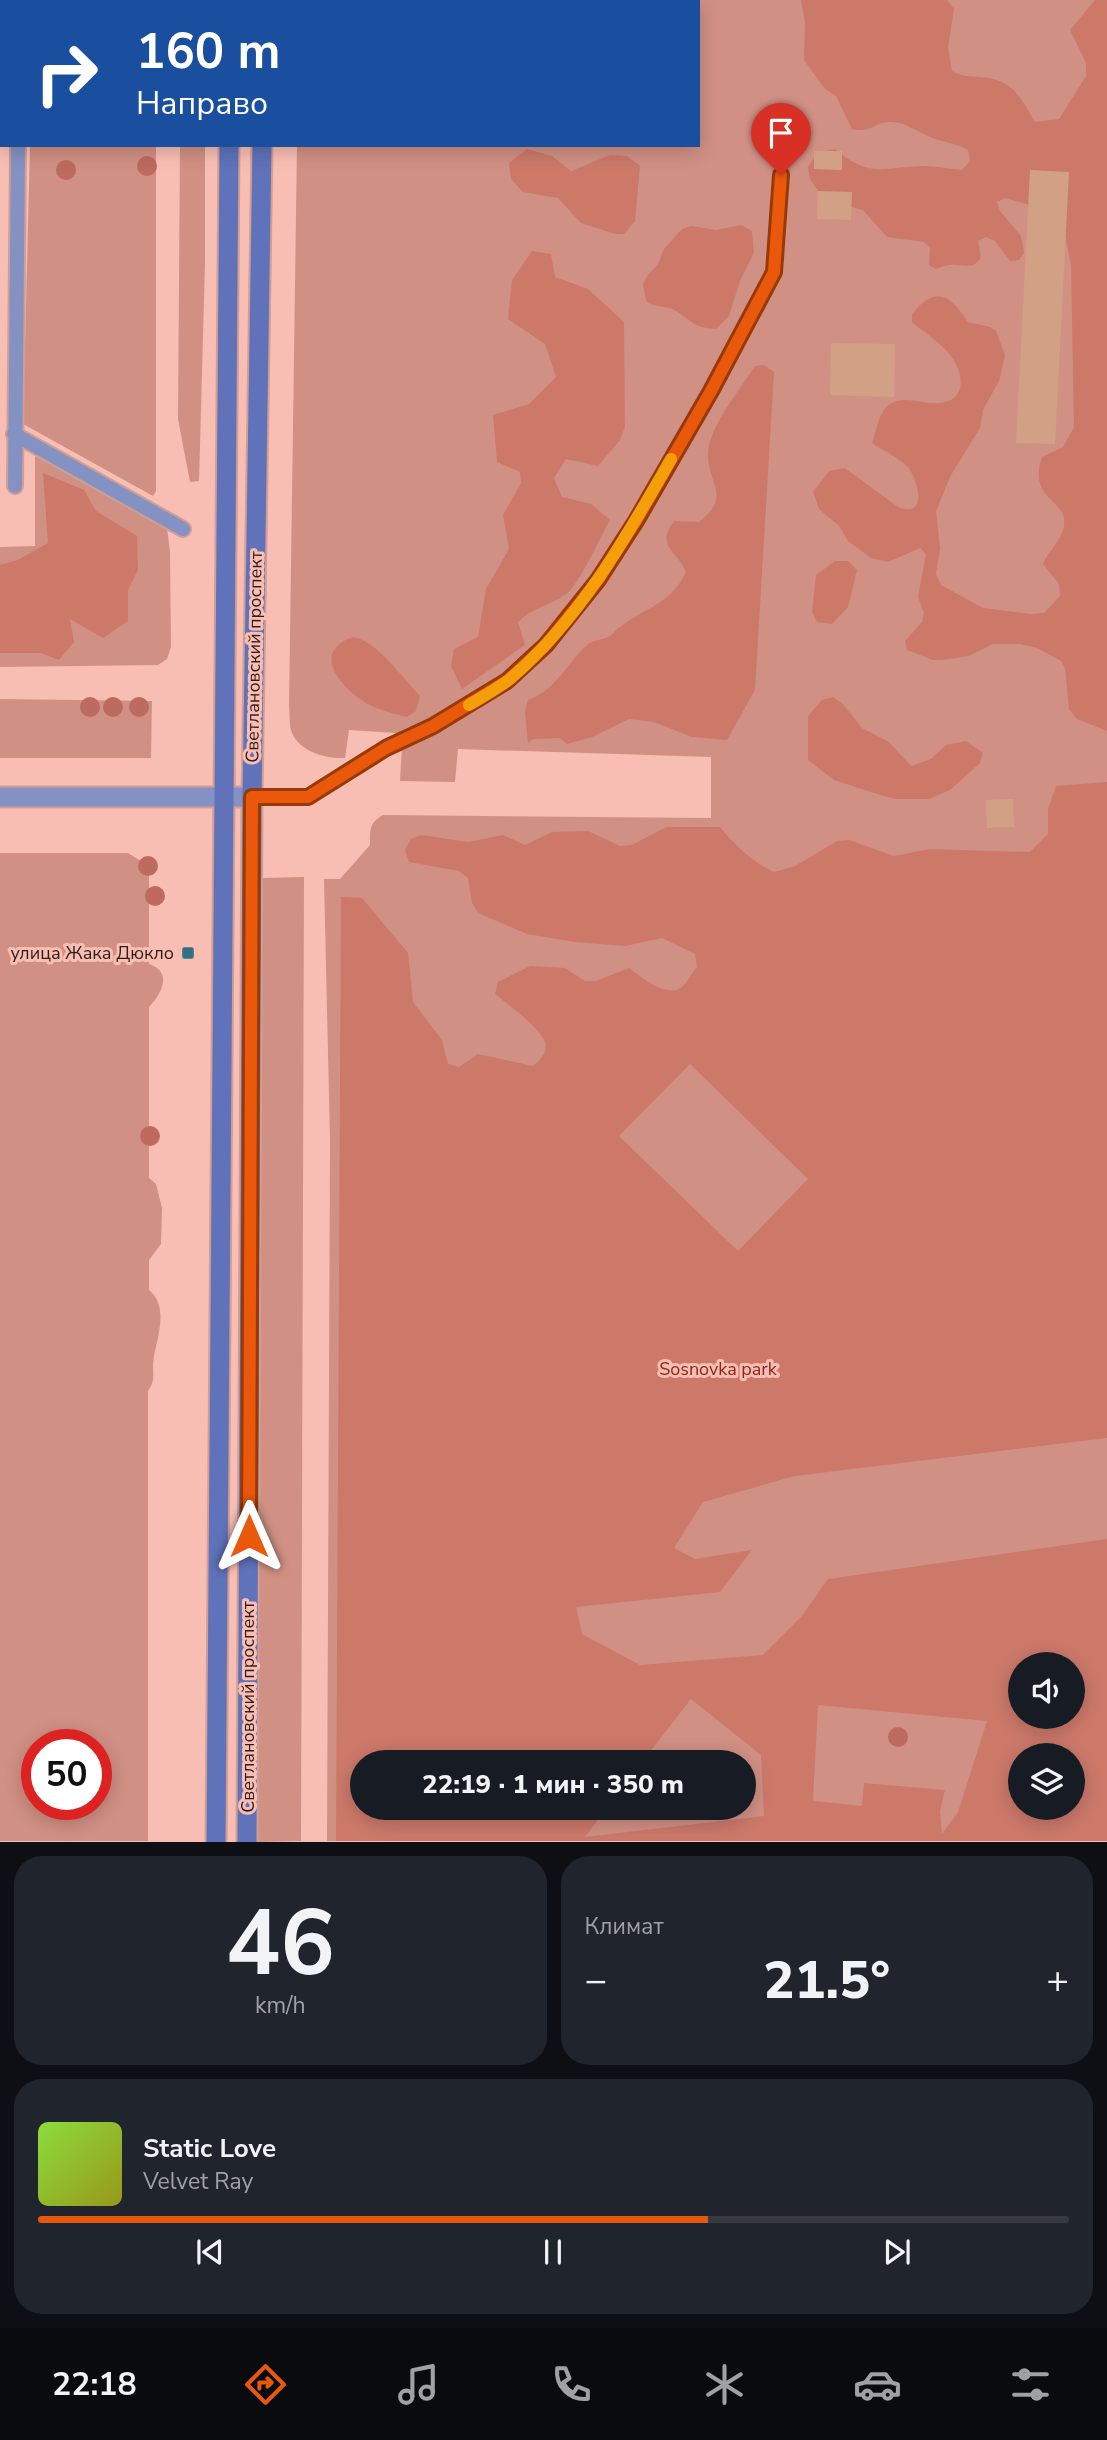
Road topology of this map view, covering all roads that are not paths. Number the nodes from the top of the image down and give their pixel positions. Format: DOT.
graph roads {
  1 [pos="18,147"];
  2 [pos="229,147"];
  3 [pos="262,147"];
  4 [pos="781,175"];
  5 [pos="14,434"];
  6 [pos="15,486"];
  7 [pos="183,529"];
  8 [pos="0,797"];
  9 [pos="223,797"];
  10 [pos="252,797"];
  11 [pos="216,1842"];
  12 [pos="247,1842"];
  1 -- 5 [label="lane"];
  2 -- 9 [label="main road, Светлановский проспект"];
  3 -- 10 [label="main road, Светлановский проспект"];
  4 -- 10 [label="lane"];
  5 -- 6 [label="lane"];
  5 -- 7 [label="lane"];
  8 -- 9 [label="street"];
  9 -- 10 [label="street"];
  9 -- 11 [label="main road, Светлановский проспект"];
  10 -- 12 [label="main road, Светлановский проспект"];
}
